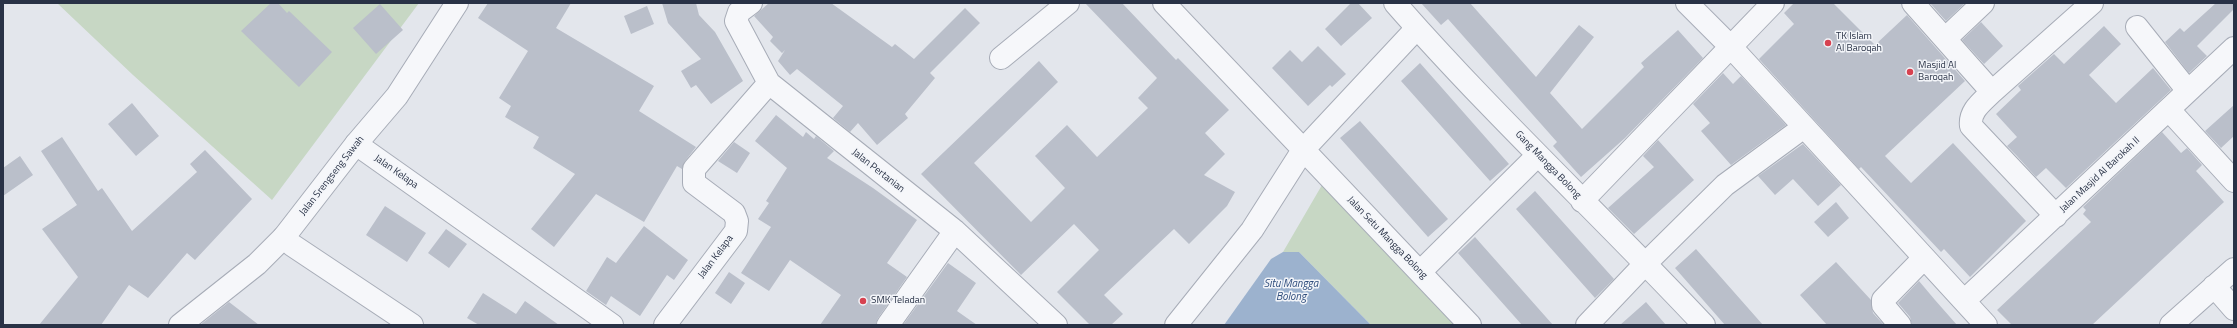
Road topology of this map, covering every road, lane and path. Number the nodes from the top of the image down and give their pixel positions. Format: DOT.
graph roads {
  1 [pos="457,3"];
  2 [pos="751,3"];
  3 [pos="1068,3"];
  4 [pos="1164,3"];
  5 [pos="1394,3"];
  6 [pos="1687,3"];
  7 [pos="1773,3"];
  8 [pos="1913,3"];
  9 [pos="1983,3"];
  10 [pos="2092,3"];
  11 [pos="2137,27"];
  12 [pos="1417,28"];
  13 [pos="1945,39"];
  14 [pos="1731,48"];
  15 [pos="2234,48"];
  16 [pos="1001,58"];
  17 [pos="769,83"];
  18 [pos="2188,91"];
  19 [pos="1992,92"];
  20 [pos="2169,110"];
  21 [pos="1804,127"];
  22 [pos="364,150"];
  23 [pos="1303,150"];
  24 [pos="1538,155"];
  25 [pos="2234,181"];
  26 [pos="1582,201"];
  27 [pos="2056,216"];
  28 [pos="955,231"];
  29 [pos="294,245"];
  30 [pos="1924,258"];
  31 [pos="1646,263"];
  32 [pos="2234,269"];
  33 [pos="1420,272"];
  34 [pos="2214,286"];
  35 [pos="1964,302"];
  36 [pos="2234,309"];
  37 [pos="180,325"];
  38 [pos="412,325"];
  39 [pos="612,325"];
  40 [pos="665,325"];
  41 [pos="888,325"];
  42 [pos="1056,325"];
  43 [pos="1176,325"];
  44 [pos="1470,325"];
  45 [pos="1587,325"];
  46 [pos="1704,325"];
  47 [pos="1900,325"];
  48 [pos="1986,325"];
  49 [pos="2171,325"];
  1 -- 22 [label="street, Jalan Srengseng Sawah"];
  2 -- 17 [label="street, Jalan Pertanian"];
  3 -- 16 [label="street"];
  4 -- 23 [label="street, Jalan Setu Mangga Bolong"];
  5 -- 12 [label="street, Gang Mangga Bolong"];
  6 -- 14 [label="street"];
  7 -- 14 [label="street"];
  8 -- 13 [label="street"];
  9 -- 13 [label="street"];
  10 -- 19 [label="street"];
  11 -- 18 [label="street"];
  12 -- 23 [label="street"];
  12 -- 24 [label="street, Gang Mangga Bolong"];
  13 -- 19 [label="street"];
  14 -- 21 [label="street"];
  14 -- 26 [label="street"];
  15 -- 18 [label="street, Jalan Masjid Al Barokah II"];
  17 -- 28 [label="street, Jalan Pertanian"];
  17 -- 40 [label="street, Jalan Kelapa"];
  18 -- 20 [label="street, Jalan Masjid Al Barokah II"];
  19 -- 27 [label="street"];
  20 -- 25 [label="street"];
  20 -- 27 [label="street, Jalan Masjid Al Barokah II"];
  21 -- 30 [label="street"];
  21 -- 31 [label="street"];
  22 -- 29 [label="street, Jalan Srengseng Sawah"];
  22 -- 39 [label="street, Jalan Kelapa"];
  23 -- 33 [label="street, Jalan Setu Mangga Bolong"];
  23 -- 43 [label="street"];
  24 -- 26 [label="street, Gang Mangga Bolong"];
  24 -- 33 [label="street"];
  26 -- 31 [label="street, Gang Mangga Bolong"];
  27 -- 35 [label="street, Jalan Masjid Al Barokah II"];
  28 -- 41 [label="street"];
  28 -- 42 [label="street, Jalan Pertanian"];
  29 -- 37 [label="street, Jalan Srengseng Sawah"];
  29 -- 38 [label="street"];
  30 -- 35 [label="street"];
  30 -- 47 [label="street"];
  31 -- 45 [label="street"];
  31 -- 46 [label="street, Gang Mangga Bolong"];
  32 -- 34 [label="street"];
  33 -- 44 [label="street, Jalan Setu Mangga Bolong"];
  34 -- 36 [label="street"];
  34 -- 49 [label="street"];
  35 -- 48 [label="street"];
}
